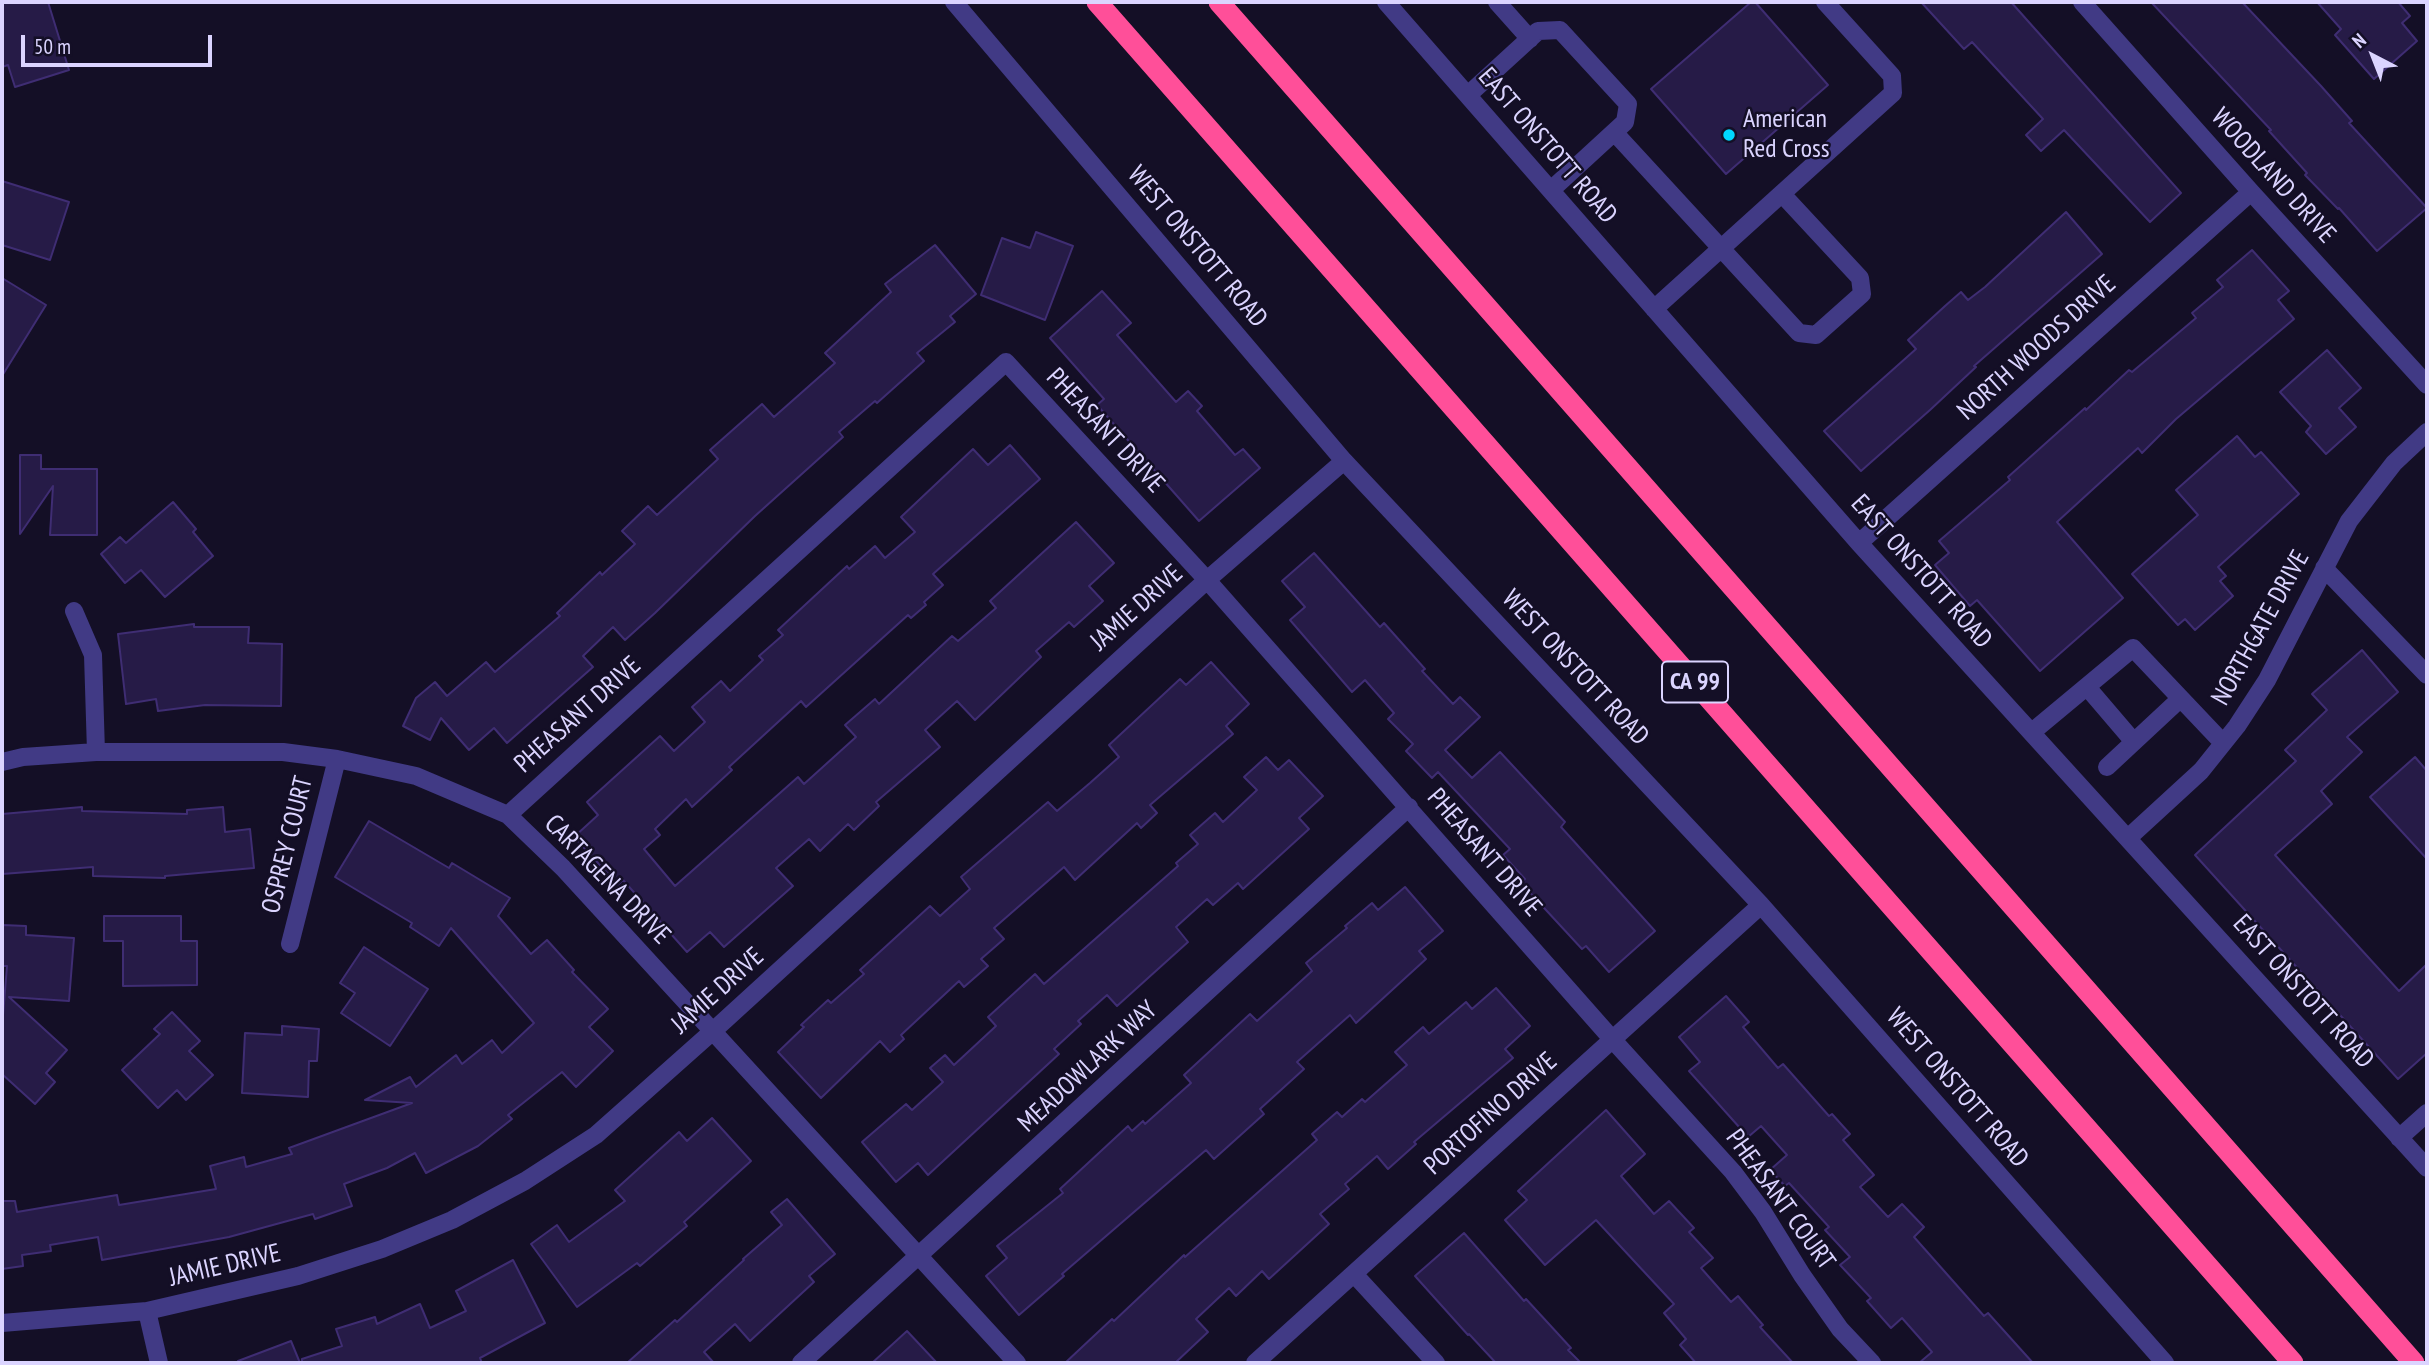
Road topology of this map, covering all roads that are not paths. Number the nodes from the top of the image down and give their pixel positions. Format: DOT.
graph roads {
  1 [pos="954,2"];
  2 [pos="1097,2"];
  3 [pos="1219,2"];
  4 [pos="1386,2"];
  5 [pos="1497,2"];
  6 [pos="1825,2"];
  7 [pos="2082,2"];
  8 [pos="1530,39"];
  9 [pos="1468,95"];
  10 [pos="1614,132"];
  11 [pos="1550,190"];
  12 [pos="2251,192"];
  13 [pos="1782,194"];
  14 [pos="1721,249"];
  15 [pos="1654,309"];
  16 [pos="2427,385"];
  17 [pos="2427,432"];
  18 [pos="1345,461"];
  19 [pos="1859,543"];
  20 [pos="2325,568"];
  21 [pos="1207,580"];
  22 [pos="74,611"];
  23 [pos="2427,676"];
  24 [pos="2087,687"];
  25 [pos="2180,699"];
  26 [pos="2032,732"];
  27 [pos="2134,742"];
  28 [pos="2223,743"];
  29 [pos="96,752"];
  30 [pos="337,759"];
  31 [pos="2,762"];
  32 [pos="2107,767"];
  33 [pos="1409,807"];
  34 [pos="508,815"];
  35 [pos="2128,838"];
  36 [pos="1761,905"];
  37 [pos="290,944"];
  38 [pos="713,1031"];
  39 [pos="1612,1039"];
  40 [pos="2427,1113"];
  41 [pos="2399,1138"];
  42 [pos="2427,1168"];
  43 [pos="919,1257"];
  44 [pos="1354,1274"];
  45 [pos="147,1311"];
  46 [pos="2,1323"];
  47 [pos="159,1363"];
  48 [pos="801,1363"];
  49 [pos="1017,1363"];
  50 [pos="1255,1363"];
  51 [pos="1436,1363"];
  52 [pos="1872,1363"];
  53 [pos="2165,1363"];
  54 [pos="2293,1363"];
  55 [pos="2414,1363"];
  1 -- 18 [label="street, WEST ONSTOTT ROAD"];
  2 -- 54 [label="highway, CA 99"];
  3 -- 55 [label="highway"];
  4 -- 9 [label="street, EAST ONSTOTT ROAD"];
  5 -- 8 [label="street"];
  6 -- 13 [label="street"];
  7 -- 12 [label="street, WOODLAND DRIVE"];
  8 -- 9 [label="street"];
  8 -- 10 [label="street"];
  9 -- 11 [label="street, EAST ONSTOTT ROAD"];
  10 -- 11 [label="street"];
  10 -- 14 [label="street"];
  11 -- 15 [label="street, EAST ONSTOTT ROAD"];
  12 -- 16 [label="street, WOODLAND DRIVE"];
  12 -- 19 [label="street, NORTH WOODS DRIVE"];
  13 -- 14 [label="street"];
  13 -- 14 [label="street"];
  14 -- 15 [label="street"];
  15 -- 19 [label="street, EAST ONSTOTT ROAD"];
  17 -- 20 [label="street, NORTHGATE DRIVE"];
  18 -- 21 [label="street, JAMIE DRIVE"];
  18 -- 36 [label="street, WEST ONSTOTT ROAD"];
  19 -- 26 [label="street, EAST ONSTOTT ROAD"];
  20 -- 23 [label="street"];
  20 -- 28 [label="street, NORTHGATE DRIVE"];
  21 -- 33 [label="street, PHEASANT DRIVE"];
  21 -- 34 [label="street, PHEASANT DRIVE"];
  21 -- 38 [label="street, JAMIE DRIVE"];
  22 -- 29 [label="street"];
  24 -- 25 [label="street"];
  24 -- 26 [label="street"];
  24 -- 27 [label="street"];
  25 -- 27 [label="street"];
  25 -- 28 [label="street"];
  26 -- 35 [label="street, EAST ONSTOTT ROAD"];
  27 -- 32 [label="street"];
  28 -- 35 [label="street, NORTHGATE DRIVE"];
  29 -- 30 [label="street, CARTAGENA DRIVE"];
  29 -- 31 [label="street, CARTAGENA DRIVE"];
  30 -- 34 [label="street, CARTAGENA DRIVE"];
  30 -- 37 [label="street, OSPREY COURT"];
  33 -- 39 [label="street, PHEASANT DRIVE"];
  33 -- 43 [label="street, MEADOWLARK WAY"];
  34 -- 38 [label="street, CARTAGENA DRIVE"];
  35 -- 41 [label="street, EAST ONSTOTT ROAD"];
  36 -- 39 [label="street, PORTOFINO DRIVE"];
  36 -- 53 [label="street, WEST ONSTOTT ROAD"];
  38 -- 43 [label="street, CARTAGENA DRIVE"];
  38 -- 45 [label="street, JAMIE DRIVE"];
  39 -- 44 [label="street, PORTOFINO DRIVE"];
  39 -- 52 [label="street, PHEASANT COURT"];
  40 -- 41 [label="street"];
  41 -- 42 [label="street, EAST ONSTOTT ROAD"];
  43 -- 48 [label="street, MEADOWLARK WAY"];
  43 -- 49 [label="street, CARTAGENA DRIVE"];
  44 -- 50 [label="street, PORTOFINO DRIVE"];
  44 -- 51 [label="street"];
  45 -- 46 [label="street, JAMIE DRIVE"];
  45 -- 47 [label="street"];
}
